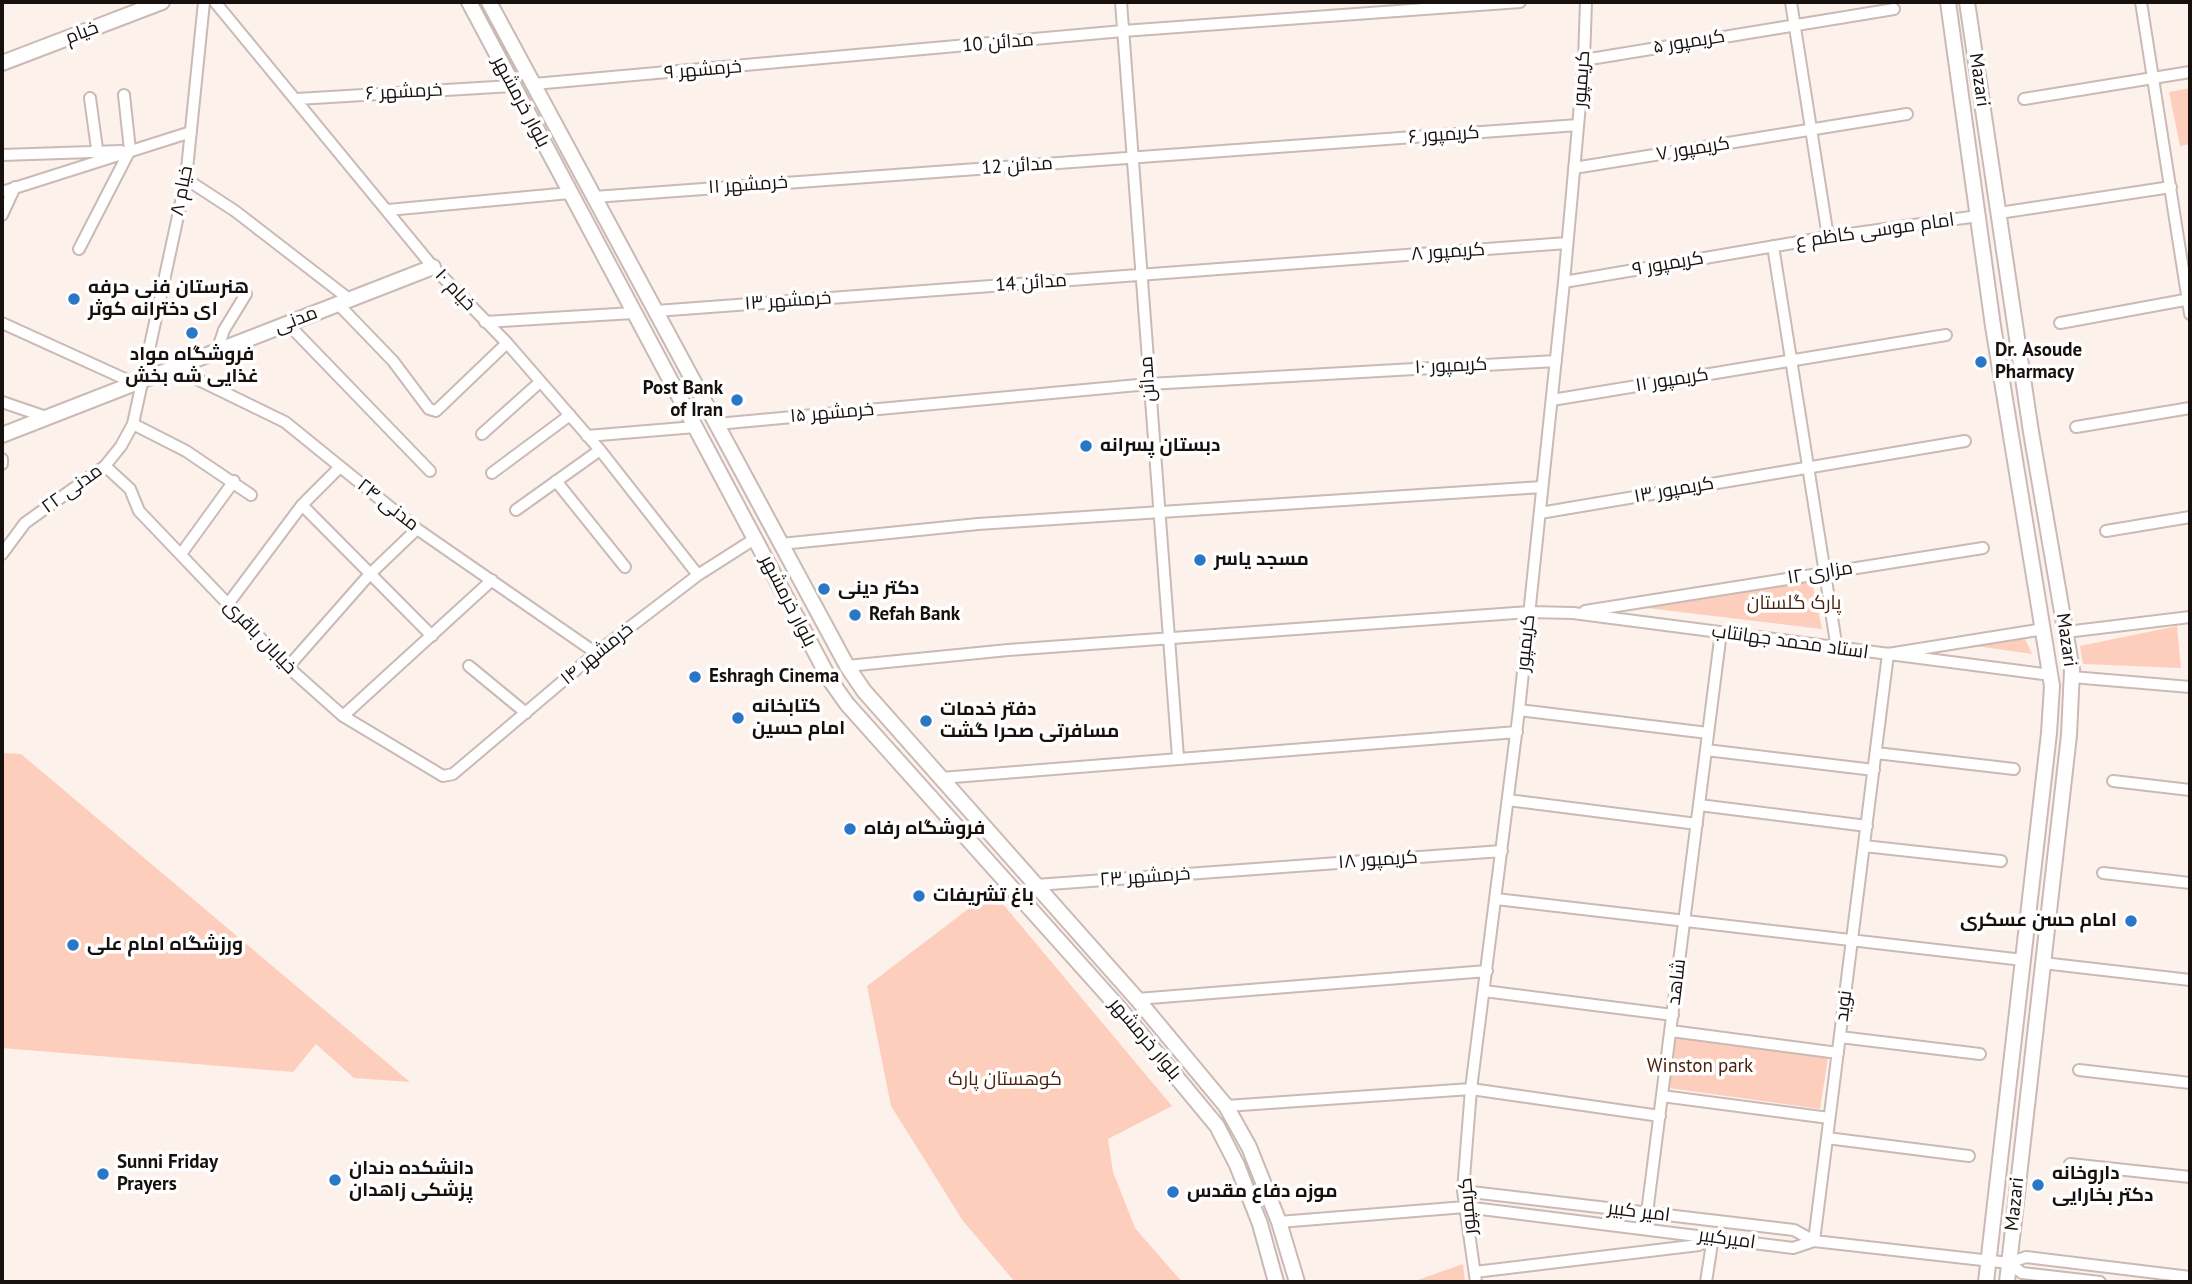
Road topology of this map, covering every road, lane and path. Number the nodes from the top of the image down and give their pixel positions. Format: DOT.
graph roads {
  1 [pos="162,2"];
  2 [pos="204,2"];
  3 [pos="215,2"];
  4 [pos="469,2"];
  5 [pos="489,2"];
  6 [pos="1121,2"];
  7 [pos="1520,2"];
  8 [pos="1586,2"];
  9 [pos="1791,2"];
  10 [pos="1948,2"];
  11 [pos="1967,2"];
  12 [pos="2141,2"];
  13 [pos="1894,9"];
  14 [pos="1795,25"];
  15 [pos="1123,31"];
  16 [pos="872,55"];
  17 [pos="1584,60"];
  18 [pos="2,63"];
  19 [pos="2190,72"];
  20 [pos="2153,78"];
  21 [pos="534,84"];
  22 [pos="512,86"];
  23 [pos="124,94"];
  24 [pos="90,97"];
  25 [pos="297,99"];
  26 [pos="2024,99"];
  27 [pos="1907,114"];
  28 [pos="1578,125"];
  29 [pos="1811,129"];
  30 [pos="191,132"];
  31 [pos="130,150"];
  32 [pos="2,155"];
  33 [pos="98,157"];
  34 [pos="1133,157"];
  35 [pos="1574,168"];
  36 [pos="901,174"];
  37 [pos="186,179"];
  38 [pos="15,187"];
  39 [pos="2171,187"];
  40 [pos="2,192"];
  41 [pos="570,193"];
  42 [pos="594,197"];
  43 [pos="388,210"];
  44 [pos="1999,213"];
  45 [pos="2,215"];
  46 [pos="1978,216"];
  47 [pos="1828,237"];
  48 [pos="1567,243"];
  49 [pos="620,244"];
  50 [pos="1773,246"];
  51 [pos="79,248"];
  52 [pos="600,249"];
  53 [pos="433,267"];
  54 [pos="1142,274"];
  55 [pos="1564,282"];
  56 [pos="920,291"];
  57 [pos="246,294"];
  58 [pos="2189,299"];
  59 [pos="344,302"];
  60 [pos="656,311"];
  61 [pos="634,313"];
  62 [pos="2190,314"];
  63 [pos="485,322"];
  64 [pos="2,323"];
  65 [pos="288,323"];
  66 [pos="2060,323"];
  67 [pos="1946,335"];
  68 [pos="507,343"];
  69 [pos="217,351"];
  70 [pos="1792,360"];
  71 [pos="1556,361"];
  72 [pos="174,368"];
  73 [pos="139,381"];
  74 [pos="540,382"];
  75 [pos="1149,384"];
  76 [pos="1552,400"];
  77 [pos="2,402"];
  78 [pos="2190,408"];
  79 [pos="570,415"];
  80 [pos="46,417"];
  81 [pos="134,424"];
  82 [pos="717,424"];
  83 [pos="695,427"];
  84 [pos="2076,427"];
  85 [pos="482,434"];
  86 [pos="2,435"];
  87 [pos="587,436"];
  88 [pos="1965,441"];
  89 [pos="600,450"];
  90 [pos="106,466"];
  91 [pos="340,467"];
  92 [pos="1809,467"];
  93 [pos="430,471"];
  94 [pos="492,473"];
  95 [pos="233,481"];
  96 [pos="556,481"];
  97 [pos="1542,487"];
  98 [pos="251,495"];
  99 [pos="302,505"];
  100 [pos="516,510"];
  101 [pos="1158,513"];
  102 [pos="1540,513"];
  103 [pos="2190,517"];
  104 [pos="417,529"];
  105 [pos="2106,531"];
  106 [pos="755,538"];
  107 [pos="781,544"];
  108 [pos="1983,548"];
  109 [pos="2,554"];
  110 [pos="181,554"];
  111 [pos="625,567"];
  112 [pos="1825,572"];
  113 [pos="369,575"];
  114 [pos="698,575"];
  115 [pos="492,580"];
  116 [pos="228,604"];
  117 [pos="1529,612"];
  118 [pos="1573,613"];
  119 [pos="2190,617"];
  120 [pos="2044,629"];
  121 [pos="1721,632"];
  122 [pos="2066,632"];
  123 [pos="432,636"];
  124 [pos="1169,640"];
  125 [pos="1836,649"];
  126 [pos="596,653"];
  127 [pos="1888,654"];
  128 [pos="469,666"];
  129 [pos="847,666"];
  130 [pos="288,667"];
  131 [pos="2051,675"];
  132 [pos="2072,677"];
  133 [pos="2190,687"];
  134 [pos="1520,710"];
  135 [pos="526,713"];
  136 [pos="343,716"];
  137 [pos="1517,732"];
  138 [pos="1708,733"];
  139 [pos="1706,750"];
  140 [pos="1876,753"];
  141 [pos="1178,757"];
  142 [pos="2014,769"];
  143 [pos="1874,770"];
  144 [pos="443,776"];
  145 [pos="941,778"];
  146 [pos="2113,781"];
  147 [pos="2190,790"];
  148 [pos="1508,800"];
  149 [pos="1699,805"];
  150 [pos="1697,824"];
  151 [pos="1867,826"];
  152 [pos="1864,846"];
  153 [pos="2036,850"];
  154 [pos="1502,851"];
  155 [pos="2056,852"];
  156 [pos="2001,861"];
  157 [pos="1254,869"];
  158 [pos="2102,873"];
  159 [pos="2190,883"];
  160 [pos="1036,885"];
  161 [pos="1496,899"];
  162 [pos="1685,921"];
  163 [pos="1852,941"];
  164 [pos="1091,947"];
  165 [pos="1076,960"];
  166 [pos="2023,960"];
  167 [pos="2043,963"];
  168 [pos="1487,971"];
  169 [pos="2190,980"];
  170 [pos="1484,991"];
  171 [pos="1137,999"];
  172 [pos="1673,1015"];
  173 [pos="1671,1031"];
  174 [pos="1840,1037"];
  175 [pos="1838,1053"];
  176 [pos="1980,1054"];
  177 [pos="2079,1070"];
  178 [pos="2190,1083"];
  179 [pos="1471,1089"];
  180 [pos="1662,1096"];
  181 [pos="1226,1107"];
  182 [pos="1660,1116"];
  183 [pos="1829,1118"];
  184 [pos="1827,1138"];
  185 [pos="1969,1156"];
  186 [pos="2070,1164"];
  187 [pos="2190,1177"];
  188 [pos="1463,1191"];
  189 [pos="1465,1207"];
  190 [pos="1647,1213"];
  191 [pos="1279,1222"];
  192 [pos="1713,1237"];
  193 [pos="1814,1241"];
  194 [pos="1988,1261"];
  195 [pos="2009,1263"];
  196 [pos="1476,1277"];
  197 [pos="2190,1277"];
  198 [pos="1276,1282"];
  199 [pos="1297,1282"];
  200 [pos="1706,1282"];
  201 [pos="1986,1282"];
  202 [pos="2007,1282"];
  203 [pos="2100,1282"];
  1 -- 18 [label="main road, خیام"];
  2 -- 30 [label="street, خیام ۸"];
  3 -- 25 [label="street, خیام ۱۰"];
  4 -- 22 [label="main road, بلوار خرمشهر"];
  5 -- 21 [label="main road, بلوار خرمشهر"];
  6 -- 15 [label="street, مدائن"];
  7 -- 15 [label="street, مدائن 10"];
  8 -- 17 [label="street, کریمپور"];
  9 -- 14 [label="street"];
  10 -- 46 [label="main road, Mazari"];
  11 -- 44 [label="main road, Mazari"];
  12 -- 20 [label="street"];
  13 -- 14 [label="street, کریمپور ۵"];
  14 -- 17 [label="street, کریمپور ۵"];
  14 -- 29 [label="street"];
  15 -- 16 [label="street, مدائن 10"];
  15 -- 34 [label="street, مدائن"];
  16 -- 21 [label="street, خرمشهر ۹"];
  17 -- 28 [label="street, کریمپور"];
  19 -- 20 [label="street"];
  20 -- 26 [label="street"];
  20 -- 39 [label="street"];
  21 -- 42 [label="main road, بلوار خرمشهر"];
  22 -- 25 [label="street, خرمشهر ۶"];
  22 -- 41 [label="main road, بلوار خرمشهر"];
  23 -- 31 [label="street"];
  24 -- 33 [label="street"];
  25 -- 43 [label="street, خیام ۱۰"];
  27 -- 29 [label="street, کریمپور ۷"];
  28 -- 34 [label="street, کریمپور ۶"];
  28 -- 35 [label="street, کریمپور"];
  29 -- 35 [label="street, کریمپور ۷"];
  29 -- 47 [label="street"];
  30 -- 31 [label="street"];
  30 -- 37 [label="street, خیام ۸"];
  31 -- 33 [label="street"];
  31 -- 51 [label="street"];
  32 -- 33 [label="street"];
  33 -- 38 [label="street"];
  34 -- 36 [label="street, مدائن 12"];
  34 -- 54 [label="street, مدائن"];
  35 -- 48 [label="street, کریمپور"];
  36 -- 42 [label="street, خرمشهر ۱۱"];
  37 -- 59 [label="street"];
  37 -- 73 [label="street, خیام ۸"];
  38 -- 40 [label="street"];
  38 -- 45 [label="street"];
  39 -- 44 [label="street"];
  39 -- 58 [label="street"];
  41 -- 43 [label="street"];
  41 -- 52 [label="main road, بلوار خرمشهر"];
  42 -- 49 [label="main road, بلوار خرمشهر"];
  43 -- 53 [label="street, خیام ۱۰"];
  44 -- 46 [label="main road"];
  44 -- 122 [label="main road, Mazari"];
  46 -- 47 [label="street, امام موسی کاظم ع"];
  46 -- 120 [label="main road, Mazari"];
  47 -- 50 [label="street, امام موسی کاظم ع"];
  48 -- 54 [label="street, کریمپور ۸"];
  48 -- 55 [label="street, کریمپور"];
  49 -- 52 [label="main road"];
  49 -- 60 [label="main road, بلوار خرمشهر"];
  50 -- 55 [label="street, کریمپور ۹"];
  50 -- 70 [label="street"];
  52 -- 61 [label="main road, بلوار خرمشهر"];
  53 -- 59 [label="main road, مدنی"];
  53 -- 63 [label="street, خیام ۱۰"];
  54 -- 56 [label="street, مدائن 14"];
  54 -- 75 [label="street, مدائن"];
  55 -- 71 [label="street, کریمپور"];
  56 -- 60 [label="street, خرمشهر ۱۳"];
  57 -- 69 [label="street"];
  58 -- 62 [label="street"];
  58 -- 66 [label="street"];
  59 -- 65 [label="main road, مدنی"];
  59 -- 68 [label="street"];
  60 -- 82 [label="main road, بلوار خرمشهر"];
  61 -- 63 [label="street"];
  61 -- 83 [label="main road, بلوار خرمشهر"];
  63 -- 68 [label="street, خیام ۱۰"];
  64 -- 73 [label="street"];
  65 -- 69 [label="main road, مدنی"];
  65 -- 93 [label="street"];
  67 -- 70 [label="street, کریمپور ۱۱"];
  68 -- 74 [label="street, خیام ۱۰"];
  69 -- 72 [label="main road, مدنی"];
  70 -- 76 [label="street, کریمپور ۱۱"];
  70 -- 92 [label="street"];
  71 -- 75 [label="street, کریمپور ۱۰"];
  71 -- 76 [label="street, کریمپور"];
  72 -- 73 [label="main road, مدنی"];
  72 -- 91 [label="street, مدنی ۲۴"];
  73 -- 80 [label="main road, مدنی"];
  73 -- 81 [label="street, مدنی ۲۲"];
  74 -- 79 [label="street, خیام ۱۰"];
  74 -- 85 [label="street"];
  75 -- 82 [label="street, خرمشهر ۱۵"];
  75 -- 101 [label="street, مدائن"];
  76 -- 97 [label="street, کریمپور"];
  77 -- 80 [label="street"];
  78 -- 84 [label="street"];
  79 -- 87 [label="street, خیام ۱۰"];
  79 -- 94 [label="street"];
  80 -- 86 [label="main road, مدنی"];
  81 -- 90 [label="street, مدنی ۲۲"];
  81 -- 95 [label="street"];
  82 -- 107 [label="main road, بلوار خرمشهر"];
  83 -- 87 [label="street"];
  83 -- 106 [label="main road, بلوار خرمشهر"];
  87 -- 89 [label="street, خیام ۱۰"];
  88 -- 92 [label="street, کریمپور ۱۳"];
  89 -- 96 [label="street"];
  89 -- 114 [label="street, خیام ۱۰"];
  90 -- 109 [label="street, مدنی ۲۲"];
  90 -- 110 [label="street, خیابان باقری"];
  91 -- 99 [label="street"];
  91 -- 104 [label="street, مدنی ۲۴"];
  92 -- 102 [label="street, کریمپور ۱۳"];
  92 -- 112 [label="street"];
  95 -- 98 [label="street"];
  95 -- 110 [label="street"];
  96 -- 100 [label="street"];
  96 -- 111 [label="street"];
  97 -- 101 [label="street"];
  97 -- 102 [label="street, کریمپور"];
  99 -- 113 [label="street"];
  99 -- 116 [label="street"];
  101 -- 107 [label="street"];
  101 -- 124 [label="street, مدائن"];
  102 -- 117 [label="street, کریمپور"];
  103 -- 105 [label="street"];
  104 -- 113 [label="street"];
  104 -- 115 [label="street, مدنی ۲۴"];
  106 -- 114 [label="street, خرمشهر ۱۴"];
  106 -- 165 [label="main road, بلوار خرمشهر"];
  107 -- 129 [label="main road, بلوار خرمشهر"];
  108 -- 112 [label="street, مزاری ۱۲"];
  110 -- 116 [label="street, خیابان باقری"];
  112 -- 118 [label="street, مزاری ۱۲"];
  112 -- 125 [label="street"];
  113 -- 123 [label="street"];
  113 -- 130 [label="street"];
  114 -- 126 [label="street, خرمشهر ۱۴"];
  115 -- 123 [label="street"];
  115 -- 126 [label="street, مدنی ۲۴"];
  116 -- 130 [label="street, خیابان باقری"];
  117 -- 118 [label="street, استاد محمد جهانتاب"];
  117 -- 124 [label="street, استاد محمد جهانتاب"];
  117 -- 134 [label="street, کریمپور"];
  118 -- 121 [label="street, استاد محمد جهانتاب"];
  119 -- 122 [label="street"];
  120 -- 127 [label="street"];
  120 -- 131 [label="main road, Mazari"];
  121 -- 125 [label="street, استاد محمد جهانتاب"];
  121 -- 138 [label="street, شاهد"];
  122 -- 132 [label="main road, Mazari"];
  123 -- 136 [label="street"];
  124 -- 129 [label="street, استاد محمد جهانتاب"];
  124 -- 141 [label="street, مدائن"];
  125 -- 127 [label="street, استاد محمد جهانتاب"];
  126 -- 135 [label="street, خرمشهر ۱۴"];
  127 -- 131 [label="street, استاد محمد جهانتاب"];
  127 -- 140 [label="street, نوید"];
  128 -- 135 [label="street"];
  129 -- 145 [label="main road, بلوار خرمشهر"];
  130 -- 136 [label="street, خیابان باقری"];
  131 -- 153 [label="main road, Mazari"];
  132 -- 133 [label="street"];
  132 -- 155 [label="main road, Mazari"];
  134 -- 137 [label="street, کریمپور"];
  134 -- 138 [label="street"];
  135 -- 144 [label="street, خرمشهر ۱۴"];
  136 -- 144 [label="street, خیابان باقری"];
  137 -- 141 [label="street"];
  137 -- 148 [label="street, کریمپور"];
  138 -- 139 [label="street, شاهد"];
  139 -- 143 [label="street"];
  139 -- 149 [label="street, شاهد"];
  140 -- 142 [label="street"];
  140 -- 143 [label="street, نوید"];
  141 -- 145 [label="street"];
  143 -- 151 [label="street, نوید"];
  145 -- 160 [label="main road, بلوار خرمشهر"];
  146 -- 147 [label="street"];
  148 -- 150 [label="street"];
  148 -- 154 [label="street, کریمپور"];
  149 -- 150 [label="street, شاهد"];
  149 -- 151 [label="street"];
  150 -- 162 [label="street, شاهد"];
  151 -- 152 [label="street, نوید"];
  152 -- 156 [label="street"];
  152 -- 163 [label="street, نوید"];
  153 -- 155 [label="main road"];
  153 -- 166 [label="main road, Mazari"];
  154 -- 157 [label="street, کریمپور ۱۸"];
  154 -- 161 [label="street, کریمپور"];
  155 -- 167 [label="main road, Mazari"];
  157 -- 160 [label="street, خرمشهر ۲۳"];
  158 -- 159 [label="street"];
  160 -- 164 [label="main road, بلوار خرمشهر"];
  161 -- 162 [label="street"];
  161 -- 168 [label="street, کریمپور"];
  162 -- 163 [label="street"];
  162 -- 172 [label="street, شاهد"];
  163 -- 166 [label="street"];
  163 -- 174 [label="street, نوید"];
  164 -- 165 [label="main road"];
  164 -- 171 [label="main road, بلوار خرمشهر"];
  165 -- 198 [label="main road, بلوار خرمشهر"];
  166 -- 194 [label="main road, Mazari"];
  167 -- 169 [label="street"];
  167 -- 195 [label="main road, Mazari"];
  168 -- 170 [label="street, کریمپور"];
  168 -- 171 [label="street"];
  170 -- 172 [label="street"];
  170 -- 179 [label="street, کریمپور"];
  171 -- 181 [label="main road, بلوار خرمشهر"];
  172 -- 173 [label="street, شاهد"];
  173 -- 175 [label="street"];
  173 -- 180 [label="street, شاهد"];
  174 -- 175 [label="street, نوید"];
  174 -- 176 [label="street"];
  175 -- 183 [label="street, نوید"];
  177 -- 178 [label="street"];
  179 -- 181 [label="street"];
  179 -- 182 [label="street"];
  179 -- 188 [label="street, کریمپور"];
  180 -- 182 [label="street, شاهد"];
  180 -- 183 [label="street"];
  181 -- 191 [label="main road, بلوار خرمشهر"];
  182 -- 190 [label="street, شاهد"];
  183 -- 184 [label="street, نوید"];
  184 -- 185 [label="street"];
  184 -- 193 [label="street, نوید"];
  186 -- 187 [label="street"];
  188 -- 189 [label="street, کریمپور"];
  188 -- 190 [label="street, امیر کبیر"];
  189 -- 191 [label="street, امیرکبیر"];
  189 -- 192 [label="street, امیرکبیر"];
  189 -- 196 [label="street, کریمپور"];
  190 -- 193 [label="street, امیر کبیر"];
  191 -- 199 [label="main road, بلوار خرمشهر"];
  192 -- 193 [label="street, امیرکبیر"];
  192 -- 196 [label="street"];
  192 -- 200 [label="street"];
  193 -- 194 [label="street, امیرکبیر"];
  194 -- 195 [label="street"];
  194 -- 201 [label="main road, Mazari"];
  195 -- 197 [label="street"];
  195 -- 202 [label="main road, Mazari"];
  195 -- 203 [label="street"];
}
